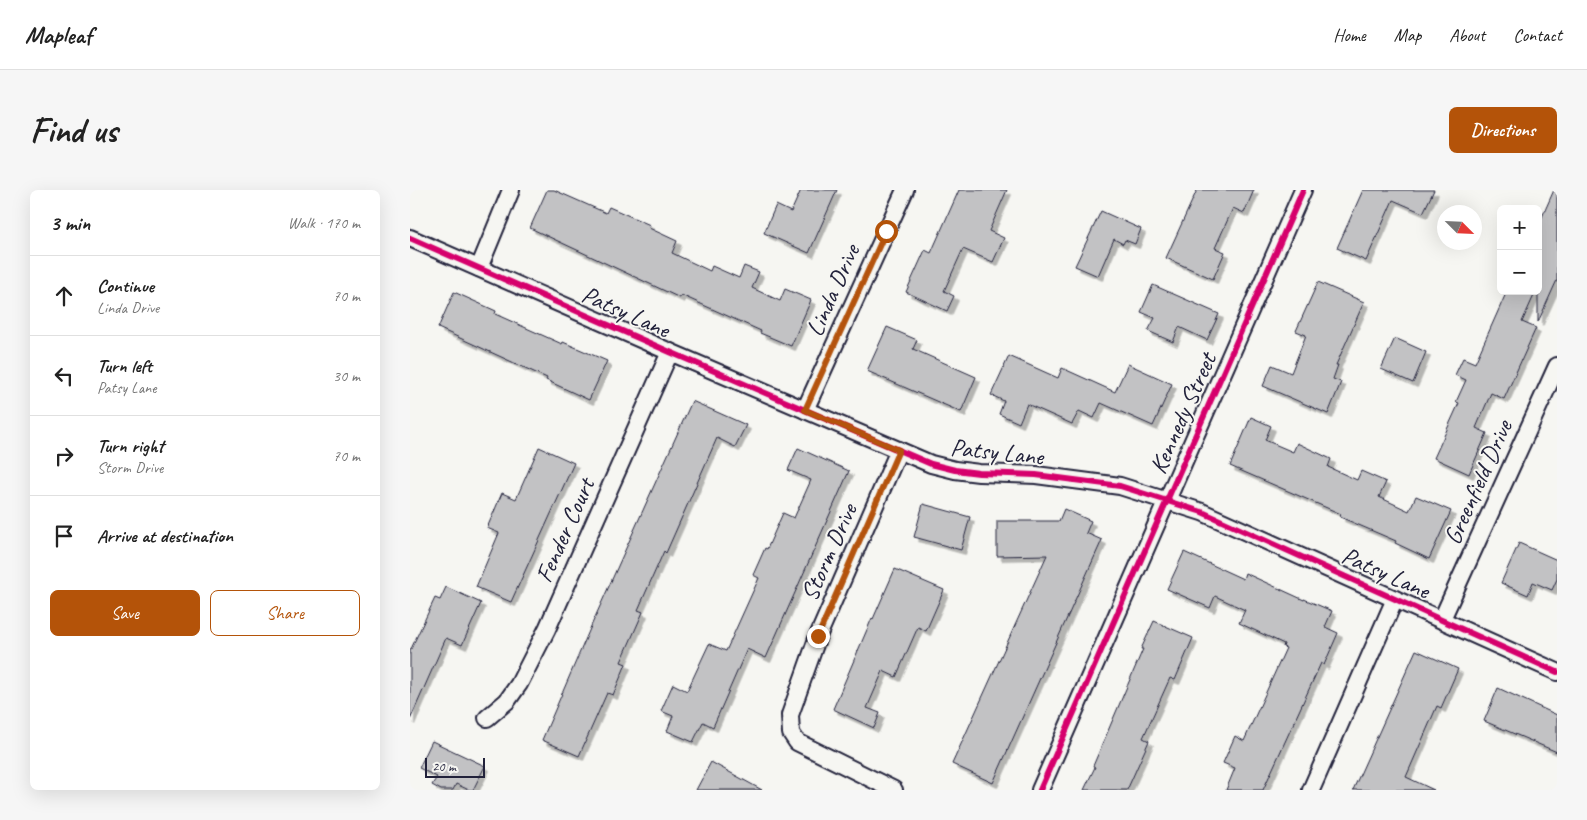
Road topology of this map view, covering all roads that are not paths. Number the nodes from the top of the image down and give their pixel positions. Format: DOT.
graph roads {
  1 [pos="511,190"];
  2 [pos="904,190"];
  3 [pos="1303,190"];
  4 [pos="410,238"];
  5 [pos="479,268"];
  6 [pos="670,352"];
  7 [pos="1557,366"];
  8 [pos="1551,394"];
  9 [pos="805,410"];
  10 [pos="899,450"];
  11 [pos="1166,500"];
  12 [pos="1395,599"];
  13 [pos="1442,620"];
  14 [pos="1557,672"];
  15 [pos="487,718"];
  16 [pos="894,790"];
  17 [pos="1040,790"];
  18 [pos="1311,790"];
  1 -- 5 [label="street"];
  2 -- 9 [label="street, Linda Drive"];
  3 -- 11 [label="street, Kennedy Street"];
  4 -- 5 [label="street, Patsy Lane"];
  5 -- 6 [label="street, Patsy Lane"];
  6 -- 9 [label="street, Patsy Lane"];
  6 -- 15 [label="street, Fender Court"];
  7 -- 8 [label="street, Greenfield Drive"];
  8 -- 13 [label="street, Greenfield Drive"];
  9 -- 10 [label="street, Patsy Lane"];
  10 -- 11 [label="street, Patsy Lane"];
  10 -- 16 [label="street, Storm Drive"];
  11 -- 12 [label="street, Patsy Lane"];
  11 -- 17 [label="street, Kennedy Street"];
  12 -- 13 [label="street, Patsy Lane"];
  12 -- 18 [label="street"];
  13 -- 14 [label="street, Patsy Lane"];
}
